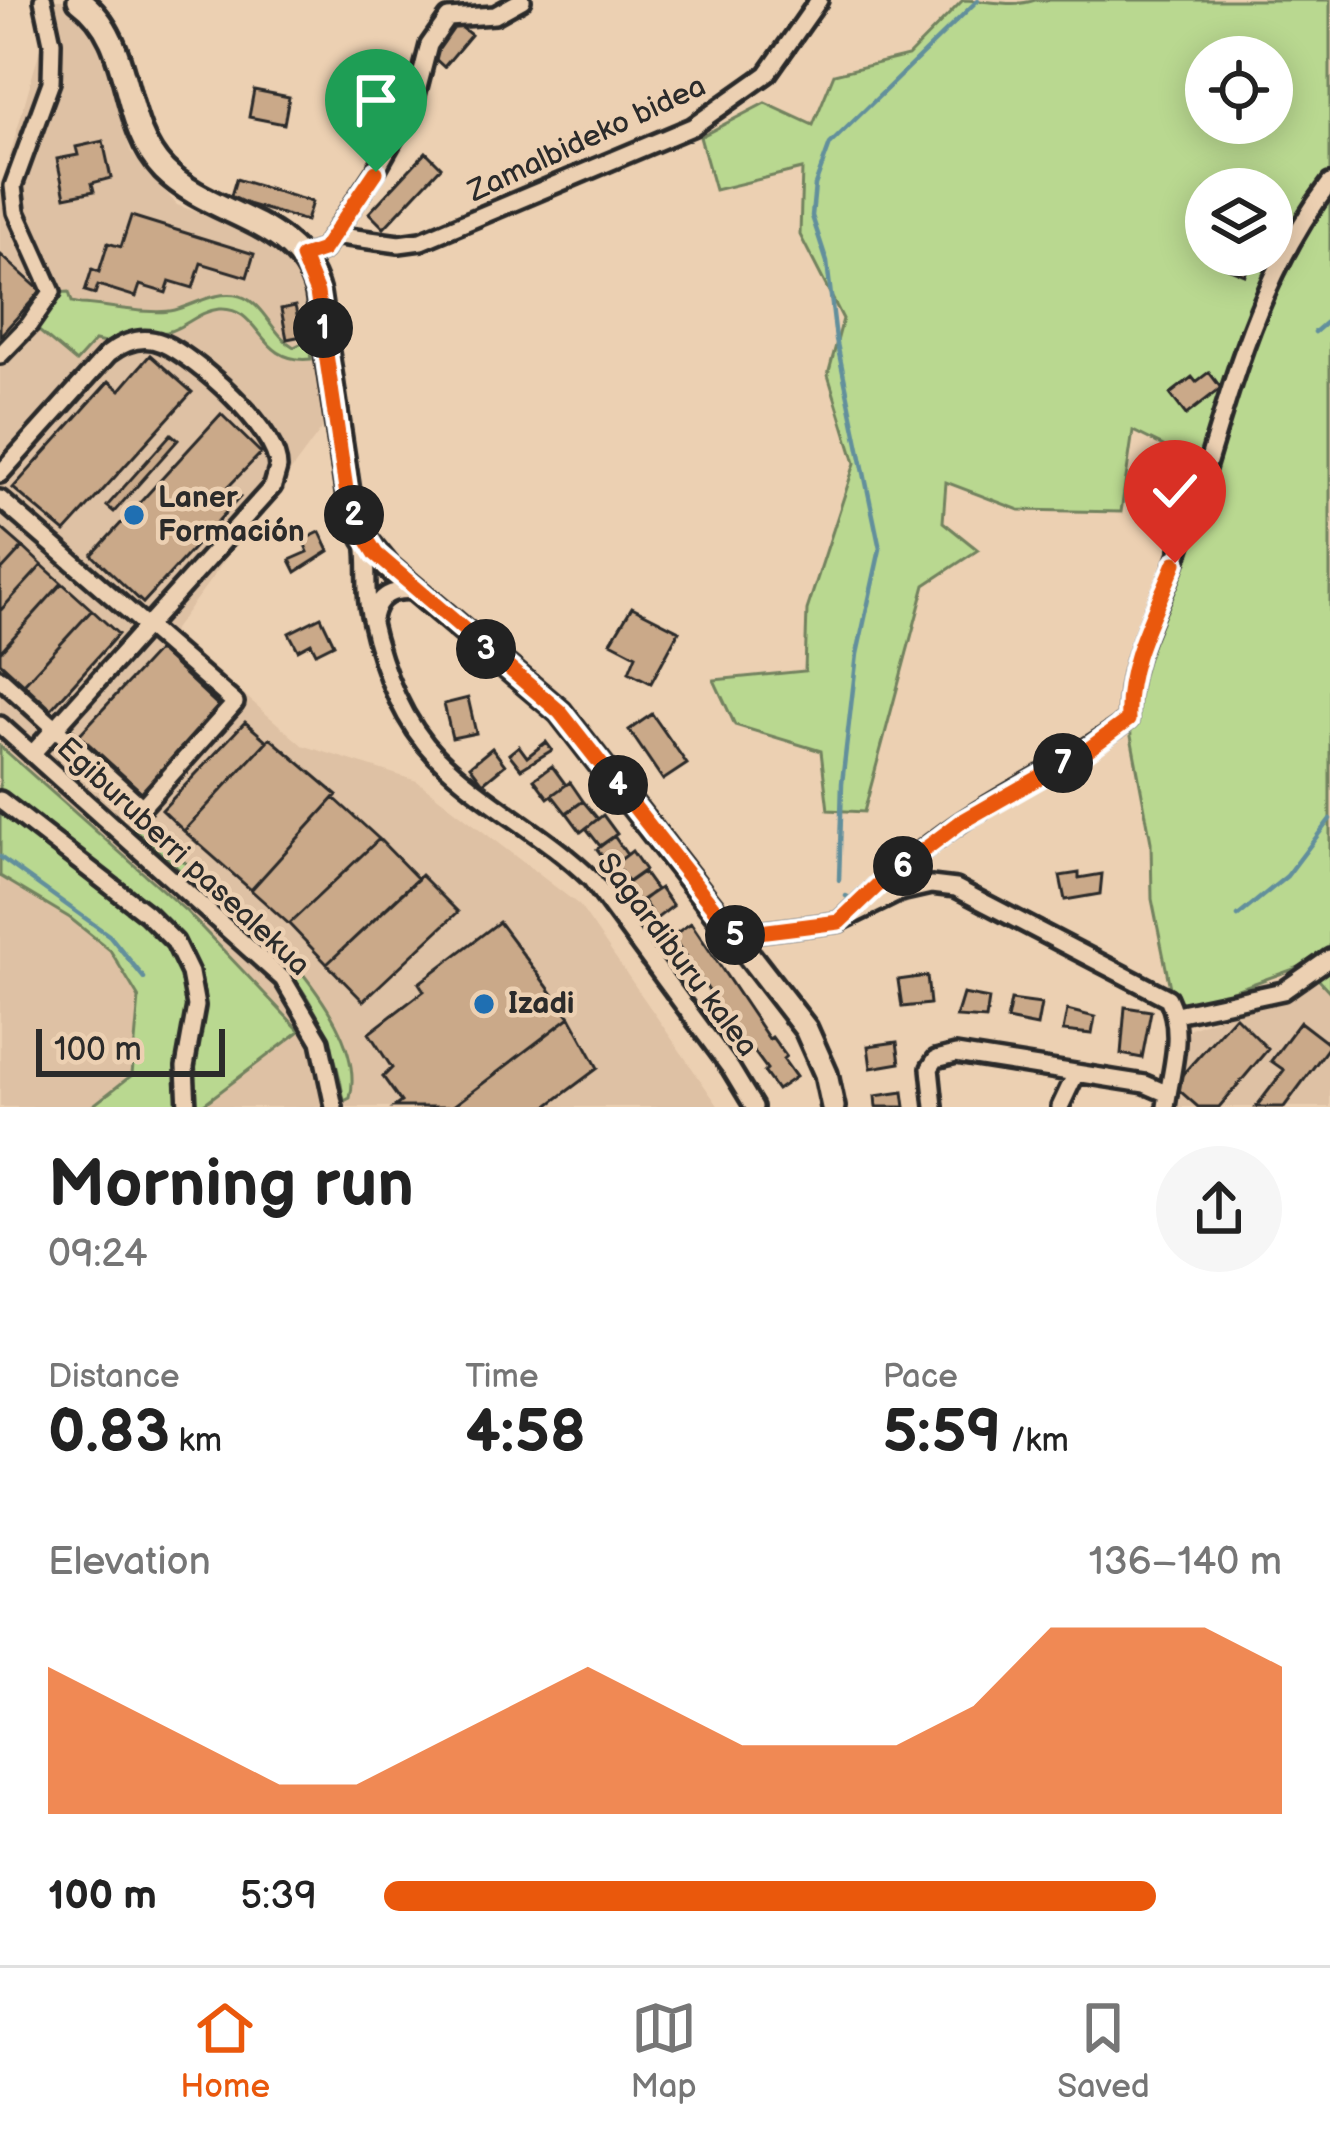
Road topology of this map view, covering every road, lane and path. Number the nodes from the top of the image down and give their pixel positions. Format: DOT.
graph roads {
  1 [pos="43,0"];
  2 [pos="79,0"];
  3 [pos="522,0"];
  4 [pos="819,0"];
  5 [pos="1330,183"];
  6 [pos="334,235"];
  7 [pos="302,257"];
  8 [pos="0,355"];
  9 [pos="0,474"];
  10 [pos="0,499"];
  11 [pos="365,539"];
  12 [pos="388,567"];
  13 [pos="416,591"];
  14 [pos="373,600"];
  15 [pos="148,626"];
  16 [pos="0,678"];
  17 [pos="0,725"];
  18 [pos="57,728"];
  19 [pos="32,754"];
  20 [pos="0,800"];
  21 [pos="839,922"];
  22 [pos="735,935"];
  23 [pos="1330,958"];
  24 [pos="1176,1014"];
  25 [pos="1076,1073"];
  26 [pos="1167,1100"];
  27 [pos="188,1107"];
  28 [pos="334,1107"];
  29 [pos="754,1107"];
  30 [pos="833,1107"];
  31 [pos="934,1107"];
  32 [pos="1060,1107"];
  1 -- 8 [label="street"];
  2 -- 7 [label="street"];
  3 -- 6 [label="street"];
  4 -- 6 [label="street, Zamalbideko bidea"];
  5 -- 21 [label="street"];
  6 -- 7 [label="street"];
  7 -- 11 [label="street"];
  9 -- 15 [label="street"];
  10 -- 15 [label="street"];
  11 -- 12 [label="street"];
  11 -- 14 [label="street, Sagardiburu kalea"];
  12 -- 13 [label="street"];
  12 -- 14 [label="street, Sagardiburu kalea"];
  13 -- 14 [label="street"];
  13 -- 22 [label="street"];
  14 -- 29 [label="street, Sagardiburu kalea"];
  15 -- 18 [label="street"];
  15 -- 18 [label="street"];
  16 -- 18 [label="street"];
  17 -- 19 [label="street, Egiburuberri pasealekua"];
  18 -- 19 [label="street"];
  19 -- 28 [label="street, Egiburuberri pasealekua"];
  20 -- 27 [label="street"];
  21 -- 22 [label="street"];
  21 -- 24 [label="street"];
  22 -- 30 [label="street"];
  23 -- 24 [label="street"];
  24 -- 26 [label="street"];
  25 -- 26 [label="street"];
  25 -- 31 [label="street"];
  25 -- 32 [label="street"];
}
